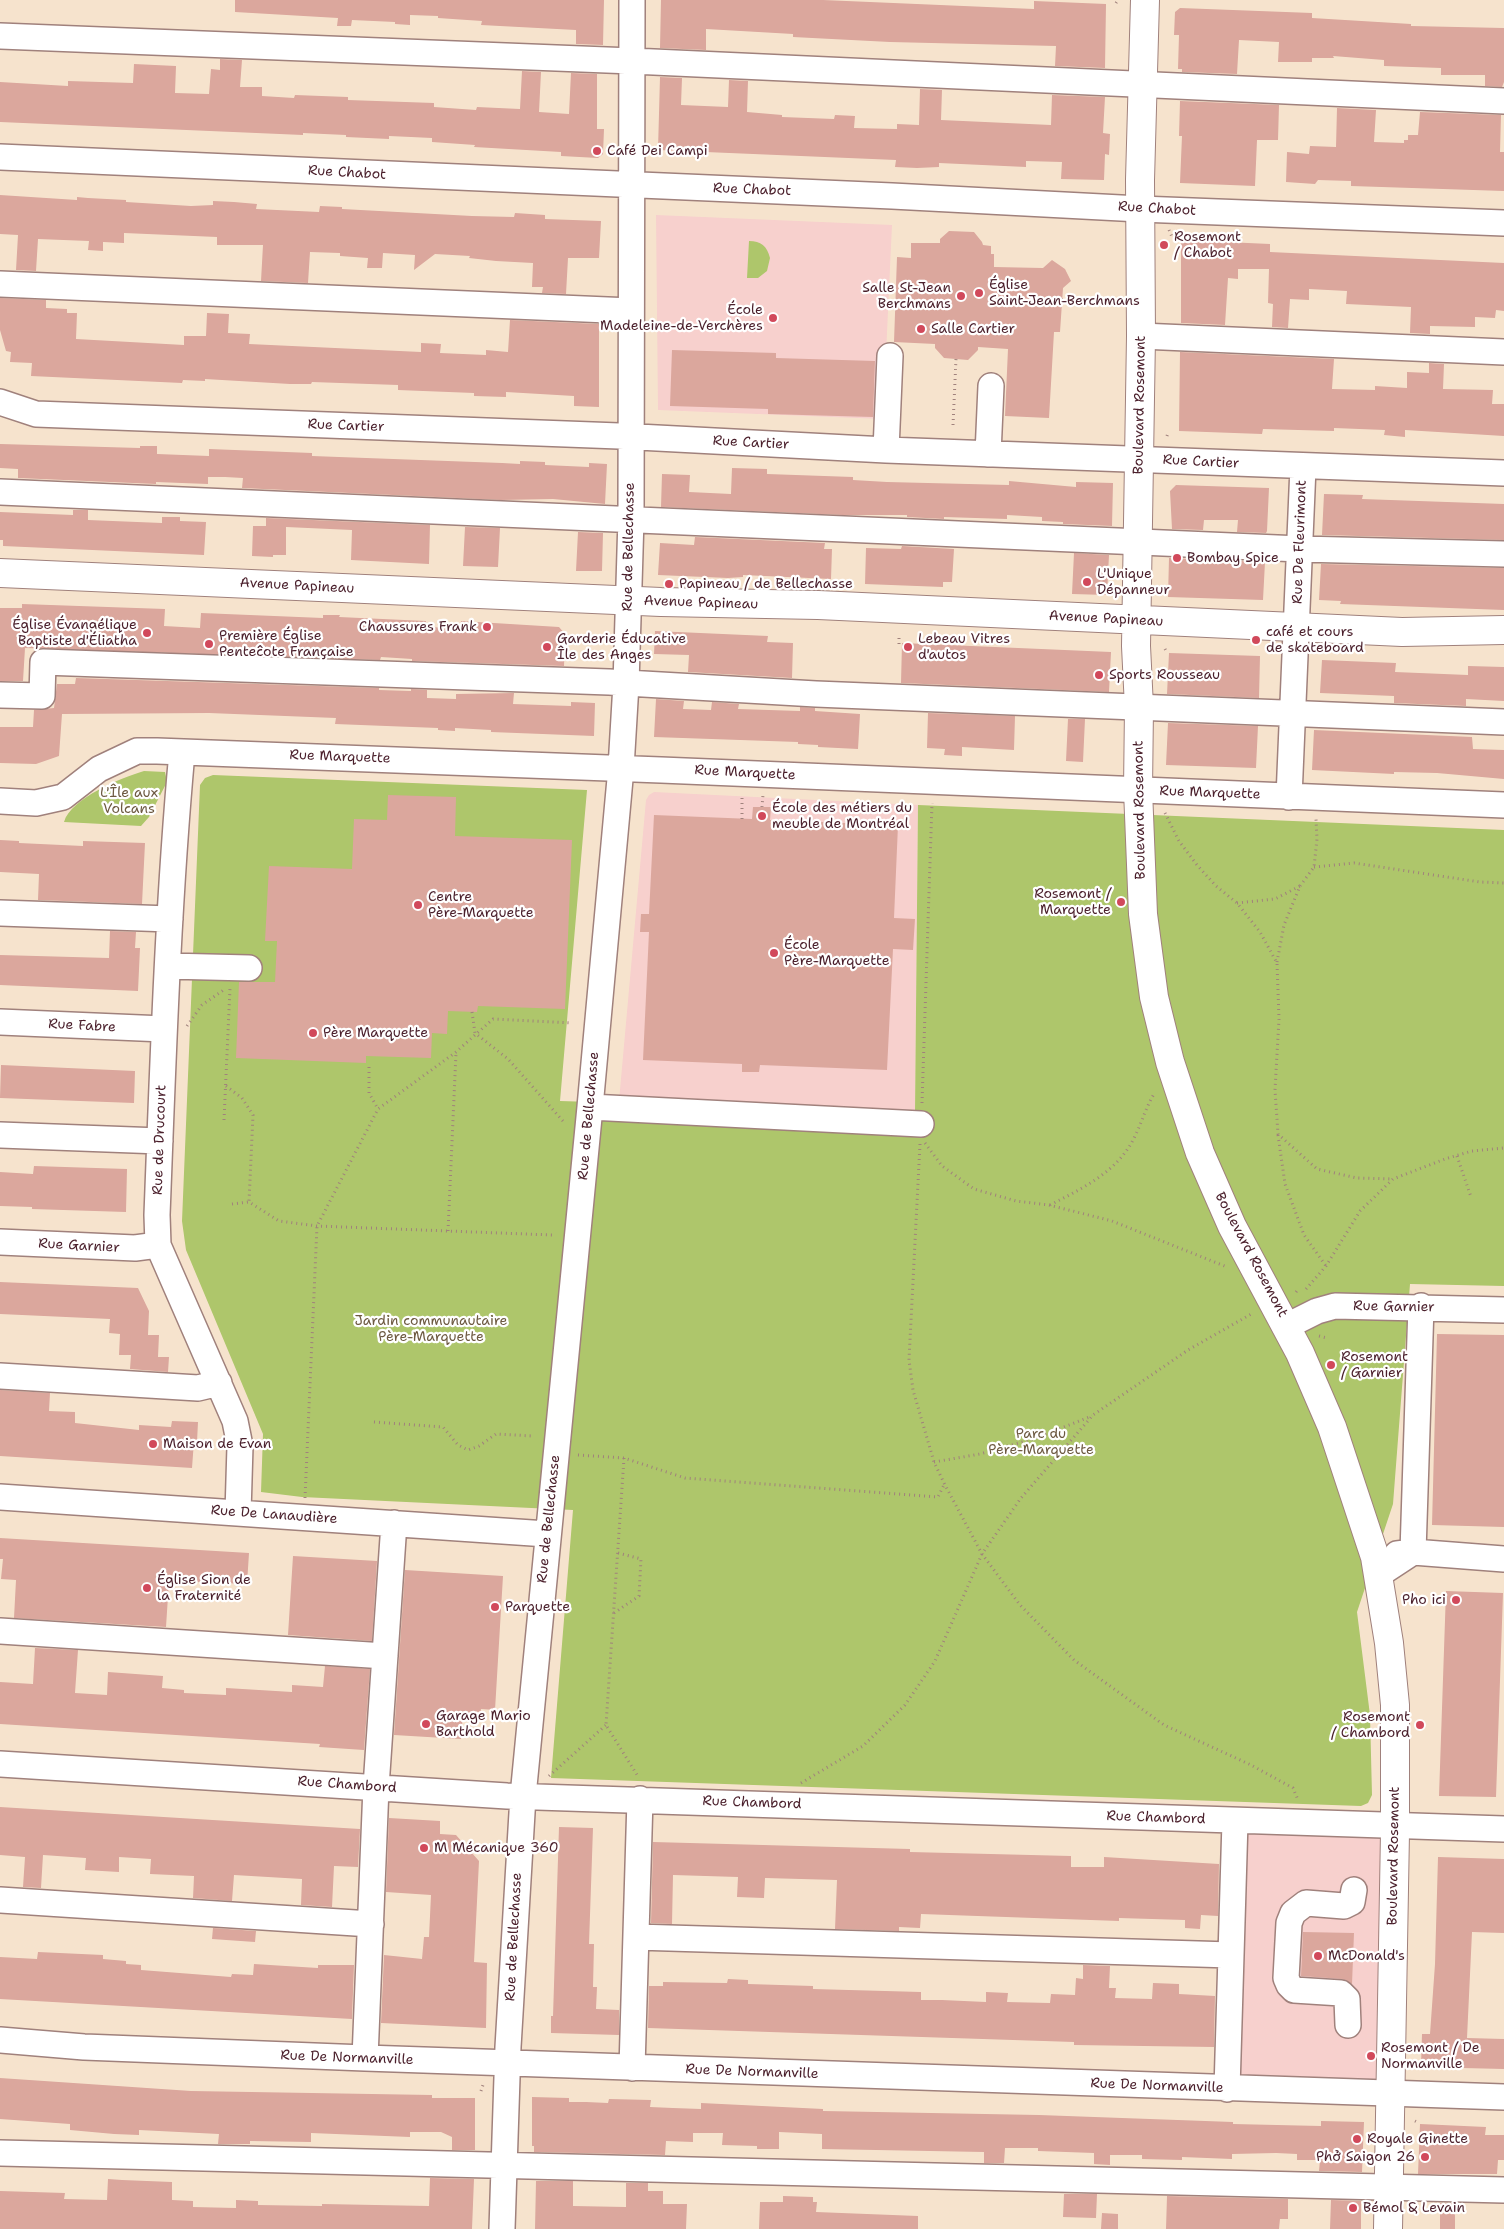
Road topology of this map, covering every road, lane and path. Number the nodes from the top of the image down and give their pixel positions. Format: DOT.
graph roads {
  1 [pos="632,0"];
  2 [pos="1145,0"];
  3 [pos="0,36"];
  4 [pos="632,61"];
  5 [pos="1143,85"];
  6 [pos="1504,100"];
  7 [pos="0,157"];
  8 [pos="631,185"];
  9 [pos="1140,209"];
  10 [pos="1504,223"];
  11 [pos="0,284"];
  12 [pos="1062,300"];
  13 [pos="1118,302"];
  14 [pos="631,310"];
  15 [pos="1141,336"];
  16 [pos="1504,352"];
  17 [pos="890,356"];
  18 [pos="956,359"];
  19 [pos="992,386"];
  20 [pos="0,402"];
  21 [pos="953,425"];
  22 [pos="630,437"];
  23 [pos="886,450"];
  24 [pos="988,454"];
  25 [pos="1140,459"];
  26 [pos="1303,466"];
  27 [pos="1504,473"];
  28 [pos="0,492"];
  29 [pos="631,518"];
  30 [pos="1138,540"];
  31 [pos="1300,548"];
  32 [pos="1504,554"];
  33 [pos="0,573"];
  34 [pos="628,600"];
  35 [pos="1136,620"];
  36 [pos="1297,627"];
  37 [pos="1504,630"];
  38 [pos="1402,632"];
  39 [pos="899,638"];
  40 [pos="902,645"];
  41 [pos="1504,645"];
  42 [pos="626,684"];
  43 [pos="0,694"];
  44 [pos="1139,707"];
  45 [pos="1293,713"];
  46 [pos="1504,722"];
  47 [pos="182,752"];
  48 [pos="621,768"];
  49 [pos="1138,790"];
  50 [pos="742,794"];
  51 [pos="763,795"];
  52 [pos="1289,797"];
  53 [pos="0,801"];
  54 [pos="932,803"];
  55 [pos="1504,805"];
  56 [pos="762,807"];
  57 [pos="1167,816"];
  58 [pos="742,818"];
  59 [pos="1316,819"];
  60 [pos="1314,866"];
  61 [pos="1504,883"];
  62 [pos="1300,886"];
  63 [pos="1236,903"];
  64 [pos="0,913"];
  65 [pos="170,919"];
  66 [pos="1277,963"];
  67 [pos="168,966"];
  68 [pos="249,968"];
  69 [pos="472,1012"];
  70 [pos="0,1022"];
  71 [pos="572,1023"];
  72 [pos="176,1028"];
  73 [pos="475,1033"];
  74 [pos="456,1052"];
  75 [pos="369,1067"];
  76 [pos="226,1085"];
  77 [pos="1154,1094"];
  78 [pos="590,1107"];
  79 [pos="378,1109"];
  80 [pos="224,1120"];
  81 [pos="563,1121"];
  82 [pos="921,1124"];
  83 [pos="1278,1134"];
  84 [pos="0,1135"];
  85 [pos="160,1141"];
  86 [pos="1504,1148"];
  87 [pos="1457,1156"];
  88 [pos="1393,1179"];
  89 [pos="1471,1197"];
  90 [pos="249,1202"];
  91 [pos="232,1204"];
  92 [pos="1050,1205"];
  93 [pos="317,1226"];
  94 [pos="448,1231"];
  95 [pos="552,1235"];
  96 [pos="0,1242"];
  97 [pos="158,1245"];
  98 [pos="1326,1266"];
  99 [pos="1227,1267"];
  100 [pos="1306,1290"];
  101 [pos="1421,1306"];
  102 [pos="1504,1310"];
  103 [pos="1253,1313"];
  104 [pos="1288,1326"];
  105 [pos="1320,1336"];
  106 [pos="1327,1338"];
  107 [pos="0,1376"];
  108 [pos="219,1383"];
  109 [pos="1093,1415"];
  110 [pos="374,1422"];
  111 [pos="532,1436"];
  112 [pos="578,1455"];
  113 [pos="624,1458"];
  114 [pos="934,1462"];
  115 [pos="945,1485"];
  116 [pos="0,1497"];
  117 [pos="305,1500"];
  118 [pos="238,1513"];
  119 [pos="394,1523"];
  120 [pos="547,1534"];
  121 [pos="1413,1552"];
  122 [pos="618,1553"];
  123 [pos="982,1554"];
  124 [pos="1504,1559"];
  125 [pos="1376,1566"];
  126 [pos="614,1613"];
  127 [pos="0,1631"];
  128 [pos="385,1656"];
  129 [pos="606,1725"];
  130 [pos="0,1764"];
  131 [pos="550,1775"];
  132 [pos="799,1784"];
  133 [pos="376,1787"];
  134 [pos="641,1791"];
  135 [pos="523,1796"];
  136 [pos="1300,1806"];
  137 [pos="1235,1821"];
  138 [pos="1395,1827"];
  139 [pos="1504,1829"];
  140 [pos="1353,1896"];
  141 [pos="0,1900"];
  142 [pos="371,1924"];
  143 [pos="636,1937"];
  144 [pos="1231,1955"];
  145 [pos="1348,2026"];
  146 [pos="0,2040"];
  147 [pos="365,2058"];
  148 [pos="507,2064"];
  149 [pos="632,2068"];
  150 [pos="484,2082"];
  151 [pos="1227,2089"];
  152 [pos="480,2091"];
  153 [pos="1390,2094"];
  154 [pos="1504,2097"];
  155 [pos="0,2152"];
  156 [pos="503,2165"];
  157 [pos="1388,2186"];
  158 [pos="1504,2190"];
  159 [pos="502,2229"];
  160 [pos="1388,2229"];
  1 -- 4 [label="street, Rue de Bellechasse"];
  2 -- 5 [label="main road, Boulevard Rosemont"];
  3 -- 4 [label="street"];
  4 -- 5 [label="street"];
  4 -- 8 [label="street, Rue de Bellechasse"];
  5 -- 6 [label="street"];
  5 -- 9 [label="main road, Boulevard Rosemont"];
  7 -- 8 [label="street, Rue Chabot"];
  8 -- 9 [label="street, Rue Chabot"];
  8 -- 14 [label="street, Rue de Bellechasse"];
  9 -- 10 [label="street, Rue Chabot"];
  9 -- 15 [label="main road, Boulevard Rosemont"];
  11 -- 14 [label="street"];
  12 -- 13 [label="path"];
  14 -- 22 [label="street, Rue de Bellechasse"];
  15 -- 16 [label="street"];
  15 -- 25 [label="main road, Boulevard Rosemont"];
  17 -- 23 [label="street"];
  18 -- 21 [label="path"];
  19 -- 24 [label="street"];
  20 -- 22 [label="street, Rue Cartier"];
  22 -- 23 [label="street, Rue Cartier"];
  22 -- 29 [label="street, Rue de Bellechasse"];
  23 -- 24 [label="street, Rue Cartier"];
  24 -- 25 [label="street, Rue Cartier"];
  25 -- 26 [label="street, Rue Cartier"];
  25 -- 30 [label="main road, Boulevard Rosemont"];
  26 -- 27 [label="street, Rue Cartier"];
  26 -- 31 [label="street, Rue De Fleurimont"];
  28 -- 29 [label="street"];
  29 -- 30 [label="street"];
  29 -- 34 [label="street, Rue de Bellechasse"];
  30 -- 31 [label="street"];
  30 -- 35 [label="main road, Boulevard Rosemont"];
  31 -- 32 [label="street"];
  31 -- 36 [label="street, Rue De Fleurimont"];
  33 -- 34 [label="main road, Avenue Papineau"];
  34 -- 35 [label="main road, Avenue Papineau"];
  34 -- 42 [label="street, Rue de Bellechasse"];
  35 -- 36 [label="main road, Avenue Papineau"];
  35 -- 44 [label="main road, Boulevard Rosemont"];
  36 -- 38 [label="main road, Avenue Papineau"];
  36 -- 45 [label="street, Rue De Fleurimont"];
  37 -- 38 [label="main road, Avenue Papineau"];
  38 -- 41 [label="main road, Avenue Papineau"];
  39 -- 40 [label="path"];
  42 -- 43 [label="street"];
  42 -- 44 [label="street"];
  42 -- 48 [label="street, Rue de Bellechasse"];
  44 -- 45 [label="street"];
  44 -- 49 [label="main road, Boulevard Rosemont"];
  45 -- 46 [label="street"];
  45 -- 52 [label="street, Rue De Fleurimont"];
  47 -- 48 [label="street, Rue Marquette"];
  47 -- 53 [label="street, Rue Marquette"];
  47 -- 65 [label="street, Rue de Drucourt"];
  48 -- 49 [label="street, Rue Marquette"];
  48 -- 78 [label="street, Rue de Bellechasse"];
  49 -- 52 [label="street, Rue Marquette"];
  49 -- 104 [label="main road, Boulevard Rosemont"];
  50 -- 58 [label="path"];
  51 -- 56 [label="path"];
  52 -- 55 [label="street, Rue Marquette"];
  54 -- 82 [label="path"];
  57 -- 63 [label="path"];
  59 -- 60 [label="path"];
  60 -- 61 [label="path"];
  60 -- 62 [label="path"];
  62 -- 63 [label="path"];
  62 -- 66 [label="path"];
  63 -- 66 [label="path"];
  64 -- 65 [label="street"];
  65 -- 67 [label="street, Rue de Drucourt"];
  66 -- 83 [label="path"];
  67 -- 68 [label="street"];
  67 -- 72 [label="street, Rue de Drucourt"];
  69 -- 73 [label="path"];
  70 -- 72 [label="street, Rue Fabre"];
  71 -- 73 [label="path"];
  72 -- 76 [label="path"];
  72 -- 85 [label="street, Rue de Drucourt"];
  73 -- 74 [label="path"];
  73 -- 81 [label="path"];
  74 -- 79 [label="path"];
  74 -- 94 [label="path"];
  75 -- 79 [label="path"];
  76 -- 80 [label="path"];
  76 -- 90 [label="path"];
  77 -- 92 [label="path"];
  78 -- 82 [label="street"];
  78 -- 120 [label="street, Rue de Bellechasse"];
  79 -- 93 [label="path"];
  83 -- 88 [label="path"];
  83 -- 98 [label="path"];
  84 -- 85 [label="street"];
  85 -- 97 [label="street, Rue de Drucourt"];
  86 -- 87 [label="path"];
  87 -- 88 [label="path"];
  87 -- 89 [label="path"];
  88 -- 98 [label="path"];
  90 -- 91 [label="path"];
  90 -- 93 [label="path"];
  92 -- 99 [label="path"];
  92 -- 114 [label="path"];
  93 -- 94 [label="path"];
  93 -- 117 [label="path"];
  94 -- 95 [label="path"];
  96 -- 97 [label="street, Rue Garnier"];
  97 -- 108 [label="street, Rue de Drucourt"];
  98 -- 100 [label="path"];
  101 -- 102 [label="street, Rue Garnier"];
  101 -- 104 [label="street, Rue Garnier"];
  101 -- 121 [label="street"];
  103 -- 109 [label="path"];
  104 -- 125 [label="main road, Boulevard Rosemont"];
  105 -- 106 [label="path"];
  107 -- 108 [label="street"];
  108 -- 118 [label="street, Rue de Drucourt"];
  109 -- 114 [label="path"];
  109 -- 123 [label="path"];
  110 -- 111 [label="path"];
  112 -- 113 [label="path"];
  113 -- 115 [label="path"];
  113 -- 122 [label="path"];
  114 -- 115 [label="path"];
  115 -- 123 [label="path"];
  116 -- 118 [label="street, Rue De Lanaudière"];
  118 -- 119 [label="street, Rue De Lanaudière"];
  119 -- 120 [label="street, Rue De Lanaudière"];
  119 -- 128 [label="street"];
  120 -- 135 [label="street, Rue de Bellechasse"];
  121 -- 124 [label="street"];
  121 -- 125 [label="street"];
  122 -- 126 [label="path"];
  122 -- 126 [label="path"];
  123 -- 132 [label="path"];
  123 -- 136 [label="path"];
  125 -- 138 [label="main road, Boulevard Rosemont"];
  126 -- 129 [label="path"];
  127 -- 128 [label="street"];
  128 -- 133 [label="street"];
  129 -- 131 [label="path"];
  129 -- 134 [label="path"];
  130 -- 133 [label="street, Rue Chambord"];
  133 -- 135 [label="street, Rue Chambord"];
  133 -- 142 [label="street"];
  134 -- 135 [label="street, Rue Chambord"];
  134 -- 137 [label="street, Rue Chambord"];
  134 -- 143 [label="street"];
  135 -- 148 [label="street, Rue de Bellechasse"];
  137 -- 138 [label="street, Rue Chambord"];
  137 -- 144 [label="street"];
  138 -- 139 [label="street, Rue Chambord"];
  138 -- 153 [label="main road, Boulevard Rosemont"];
  140 -- 145 [label="street"];
  141 -- 142 [label="street"];
  142 -- 147 [label="street"];
  143 -- 144 [label="street"];
  143 -- 149 [label="street"];
  144 -- 151 [label="street"];
  146 -- 147 [label="street, Rue De Normanville"];
  147 -- 148 [label="street, Rue De Normanville"];
  148 -- 149 [label="street, Rue De Normanville"];
  148 -- 156 [label="street, Rue de Bellechasse"];
  149 -- 151 [label="street, Rue De Normanville"];
  150 -- 152 [label="path"];
  151 -- 153 [label="street, Rue De Normanville"];
  153 -- 154 [label="street, Rue De Normanville"];
  153 -- 157 [label="main road, Boulevard Rosemont"];
  155 -- 156 [label="street"];
  156 -- 157 [label="street"];
  156 -- 159 [label="street, Rue de Bellechasse"];
  157 -- 158 [label="street"];
  157 -- 160 [label="main road, Boulevard Rosemont"];
}
